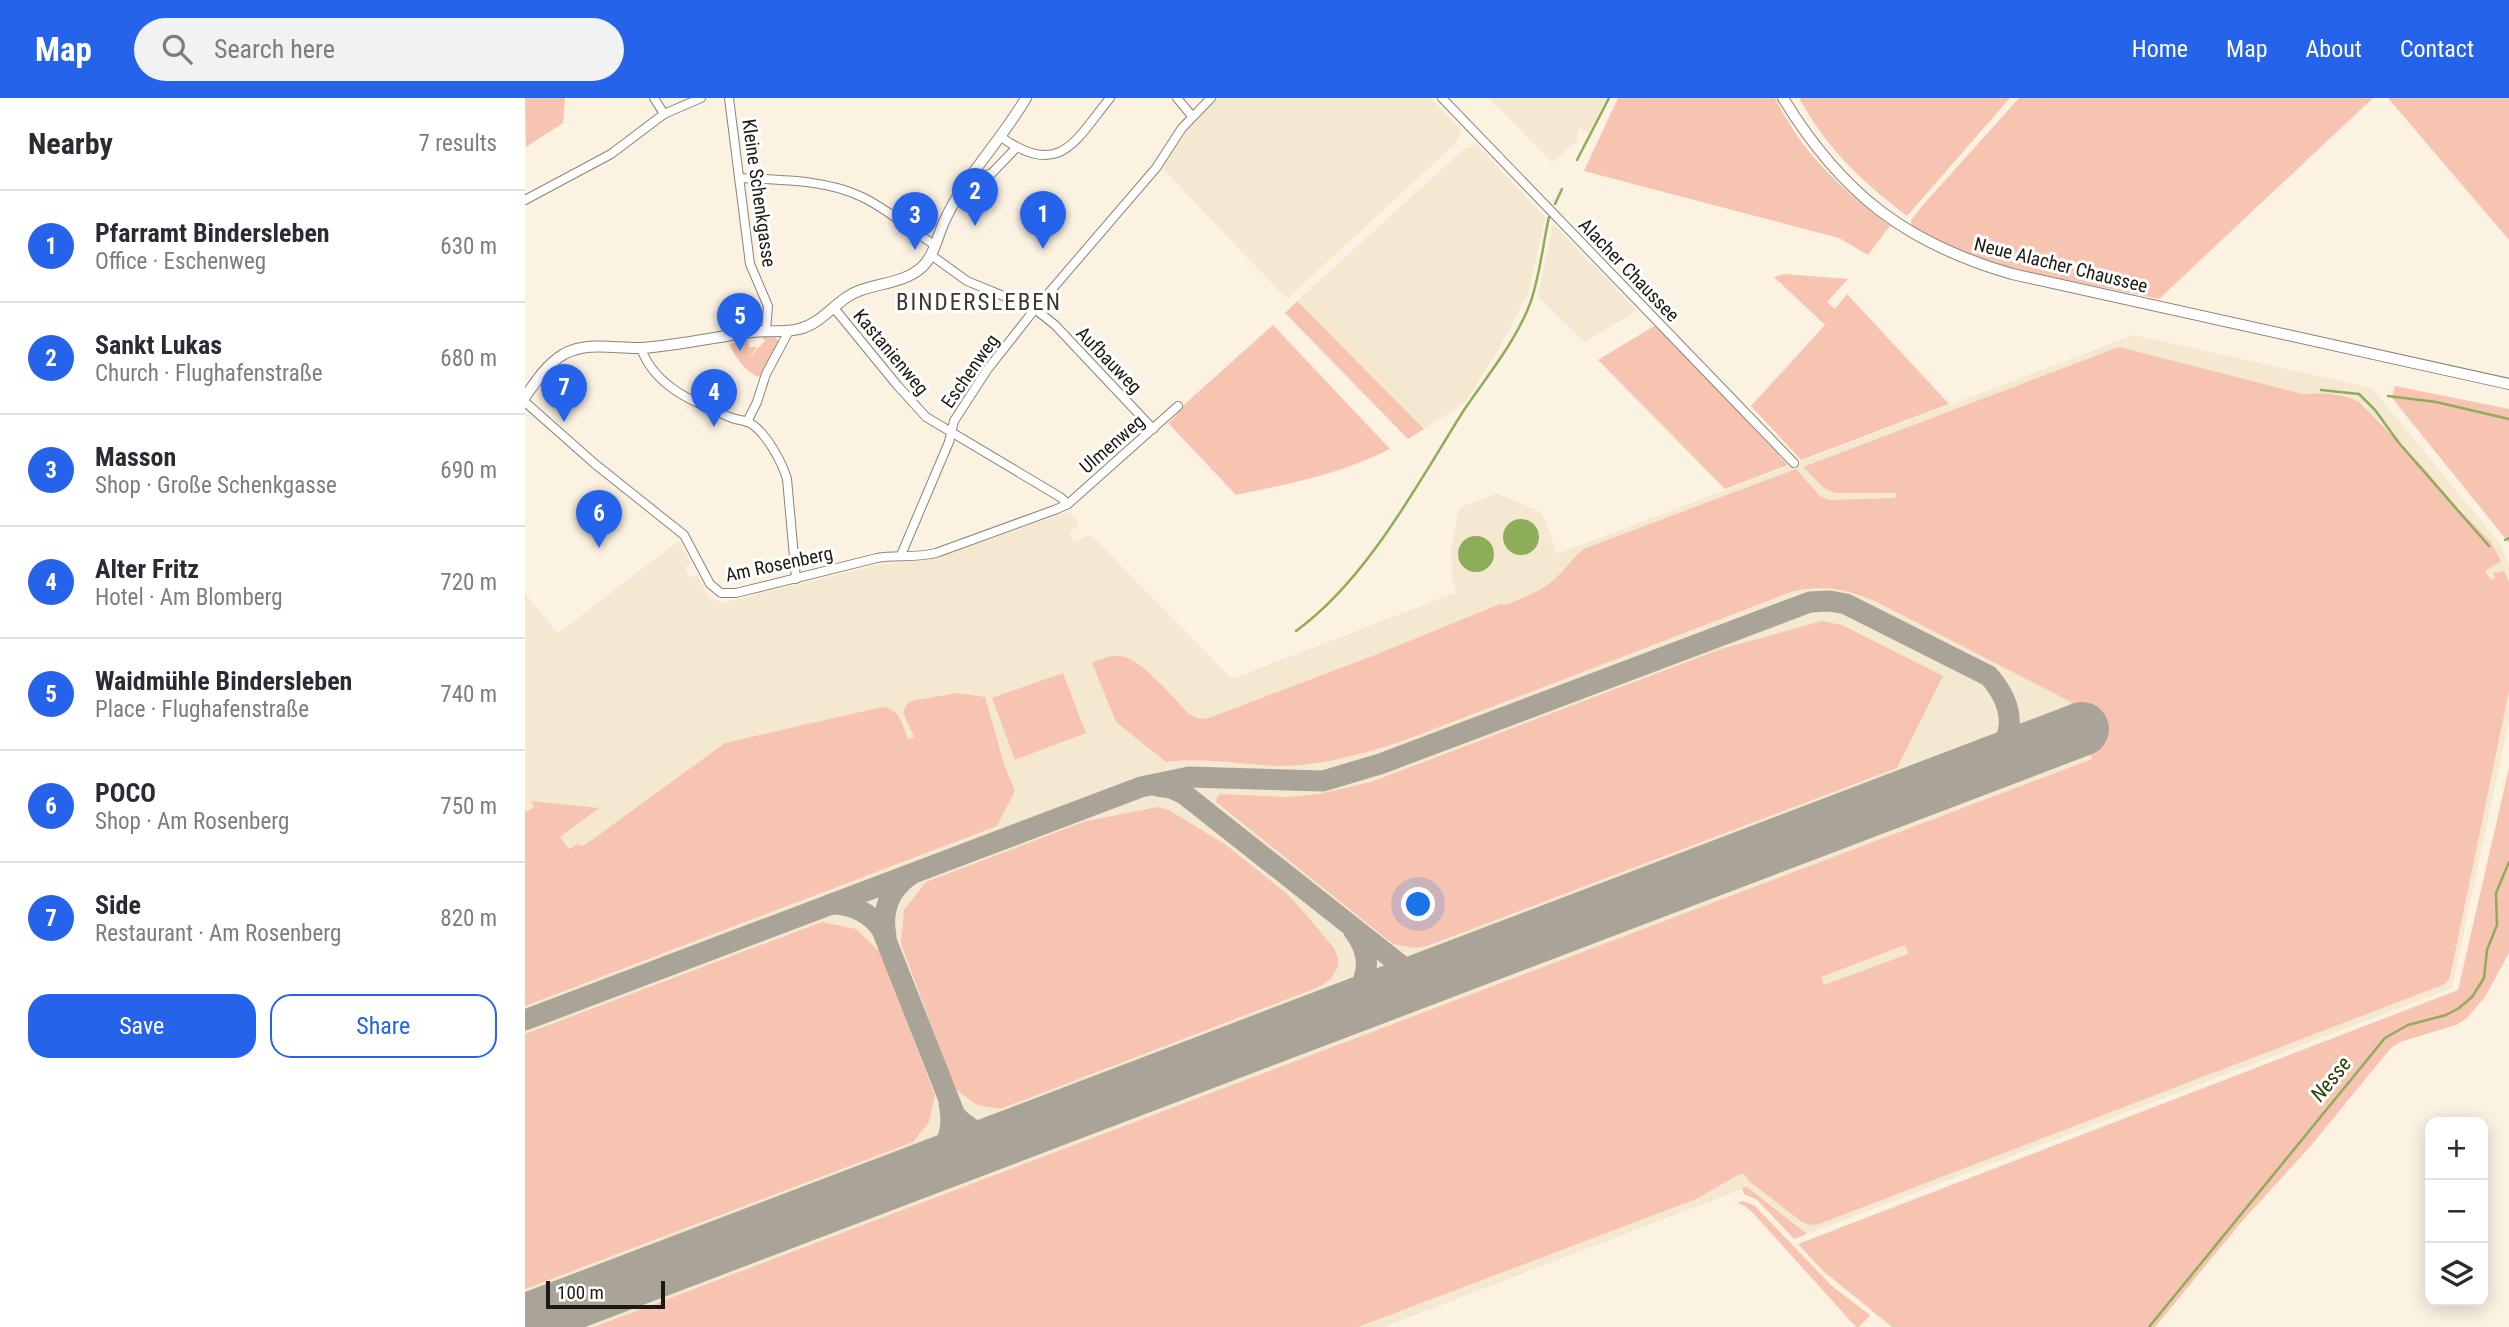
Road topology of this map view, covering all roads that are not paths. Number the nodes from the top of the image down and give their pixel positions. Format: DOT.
graph roads {
  1 [pos="654,98"];
  2 [pos="701,98"];
  3 [pos="729,98"];
  4 [pos="1026,98"];
  5 [pos="1110,98"];
  6 [pos="1177,98"];
  7 [pos="1211,98"];
  8 [pos="1442,98"];
  9 [pos="1783,98"];
  10 [pos="664,114"];
  11 [pos="1192,117"];
  12 [pos="1001,137"];
  13 [pos="1016,148"];
  14 [pos="972,177"];
  15 [pos="739,178"];
  16 [pos="525,200"];
  17 [pos="933,250"];
  18 [pos="834,308"];
  19 [pos="1035,309"];
  20 [pos="766,331"];
  21 [pos="789,331"];
  22 [pos="641,348"];
  23 [pos="2509,384"];
  24 [pos="525,399"];
  25 [pos="1178,406"];
  26 [pos="747,422"];
  27 [pos="1153,429"];
  28 [pos="950,432"];
  29 [pos="1794,463"];
  30 [pos="1068,504"];
  31 [pos="901,555"];
  32 [pos="796,579"];
  1 -- 10 [label="street"];
  2 -- 10 [label="street"];
  3 -- 15 [label="street, Kleine Schenkgasse"];
  4 -- 12 [label="street"];
  5 -- 13 [label="street"];
  6 -- 11 [label="street"];
  7 -- 11 [label="street, Eschenweg"];
  8 -- 29 [label="street, Alacher Chaussee"];
  9 -- 23 [label="street, Neue Alacher Chaussee"];
  10 -- 16 [label="street"];
  11 -- 19 [label="street, Eschenweg"];
  12 -- 13 [label="street"];
  12 -- 14 [label="street"];
  13 -- 14 [label="street"];
  14 -- 17 [label="street"];
  15 -- 17 [label="street, Aufbauweg"];
  15 -- 20 [label="street, Kleine Schenkgasse"];
  17 -- 18 [label="street"];
  17 -- 19 [label="street, Aufbauweg"];
  18 -- 21 [label="street"];
  18 -- 28 [label="street, Kastanienweg"];
  19 -- 27 [label="street, Aufbauweg"];
  19 -- 28 [label="street, Eschenweg"];
  20 -- 21 [label="street"];
  20 -- 22 [label="street"];
  21 -- 26 [label="street"];
  22 -- 24 [label="street"];
  22 -- 26 [label="street"];
  24 -- 32 [label="street, Am Rosenberg"];
  25 -- 27 [label="street, Ulmenweg"];
  26 -- 32 [label="street"];
  27 -- 30 [label="street, Ulmenweg"];
  28 -- 30 [label="street, Kastanienweg"];
  28 -- 31 [label="street, Eschenweg"];
  30 -- 31 [label="street, Am Rosenberg"];
  31 -- 32 [label="street, Am Rosenberg"];
}
